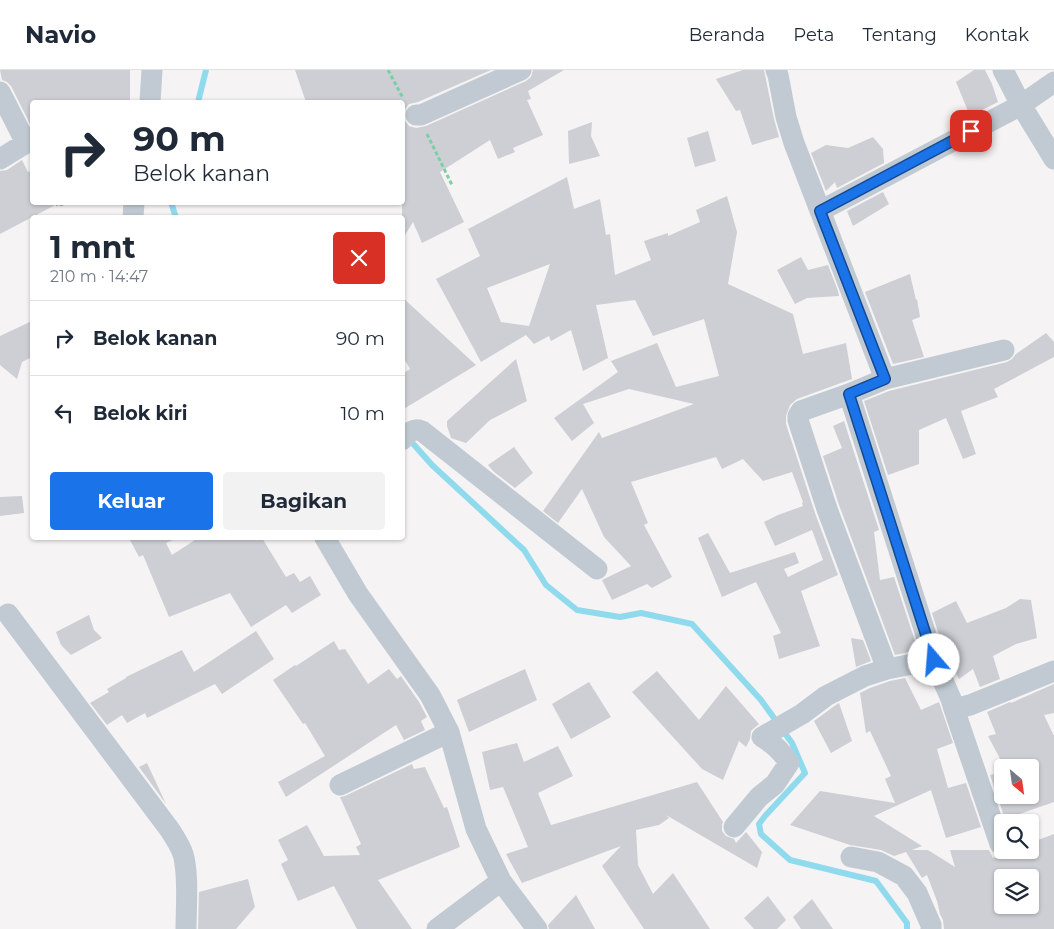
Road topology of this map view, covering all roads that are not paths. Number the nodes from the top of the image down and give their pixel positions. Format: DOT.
graph roads {
  1 [pos="152,70"];
  2 [pos="521,70"];
  3 [pos="776,70"];
  4 [pos="1003,70"];
  5 [pos="1054,82"];
  6 [pos="0,92"];
  7 [pos="150,100"];
  8 [pos="1021,105"];
  9 [pos="416,115"];
  10 [pos="0,158"];
  11 [pos="1054,159"];
  12 [pos="820,211"];
  13 [pos="1004,350"];
  14 [pos="885,379"];
  15 [pos="849,394"];
  16 [pos="405,436"];
  17 [pos="326,540"];
  18 [pos="597,569"];
  19 [pos="8,614"];
  20 [pos="934,660"];
  21 [pos="887,669"];
  22 [pos="1054,671"];
  23 [pos="954,709"];
  24 [pos="449,732"];
  25 [pos="340,786"];
  26 [pos="994,826"];
  27 [pos="734,827"];
  28 [pos="851,858"];
  29 [pos="501,881"];
  30 [pos="186,929"];
  31 [pos="437,929"];
  32 [pos="537,929"];
  33 [pos="931,929"];
  1 -- 7 [label="street"];
  2 -- 9 [label="street"];
  3 -- 12 [label="street"];
  4 -- 8 [label="street"];
  5 -- 8 [label="street"];
  6 -- 10 [label="street"];
  8 -- 11 [label="street"];
  8 -- 12 [label="street"];
  12 -- 14 [label="street"];
  13 -- 14 [label="street"];
  14 -- 15 [label="street"];
  15 -- 20 [label="street"];
  15 -- 21 [label="street"];
  16 -- 18 [label="street"];
  17 -- 24 [label="street"];
  19 -- 30 [label="street"];
  20 -- 21 [label="street"];
  20 -- 23 [label="street"];
  21 -- 27 [label="street"];
  22 -- 23 [label="street"];
  23 -- 26 [label="street"];
  24 -- 25 [label="street"];
  24 -- 29 [label="street"];
  28 -- 33 [label="street"];
  29 -- 31 [label="street"];
  29 -- 32 [label="street"];
}
